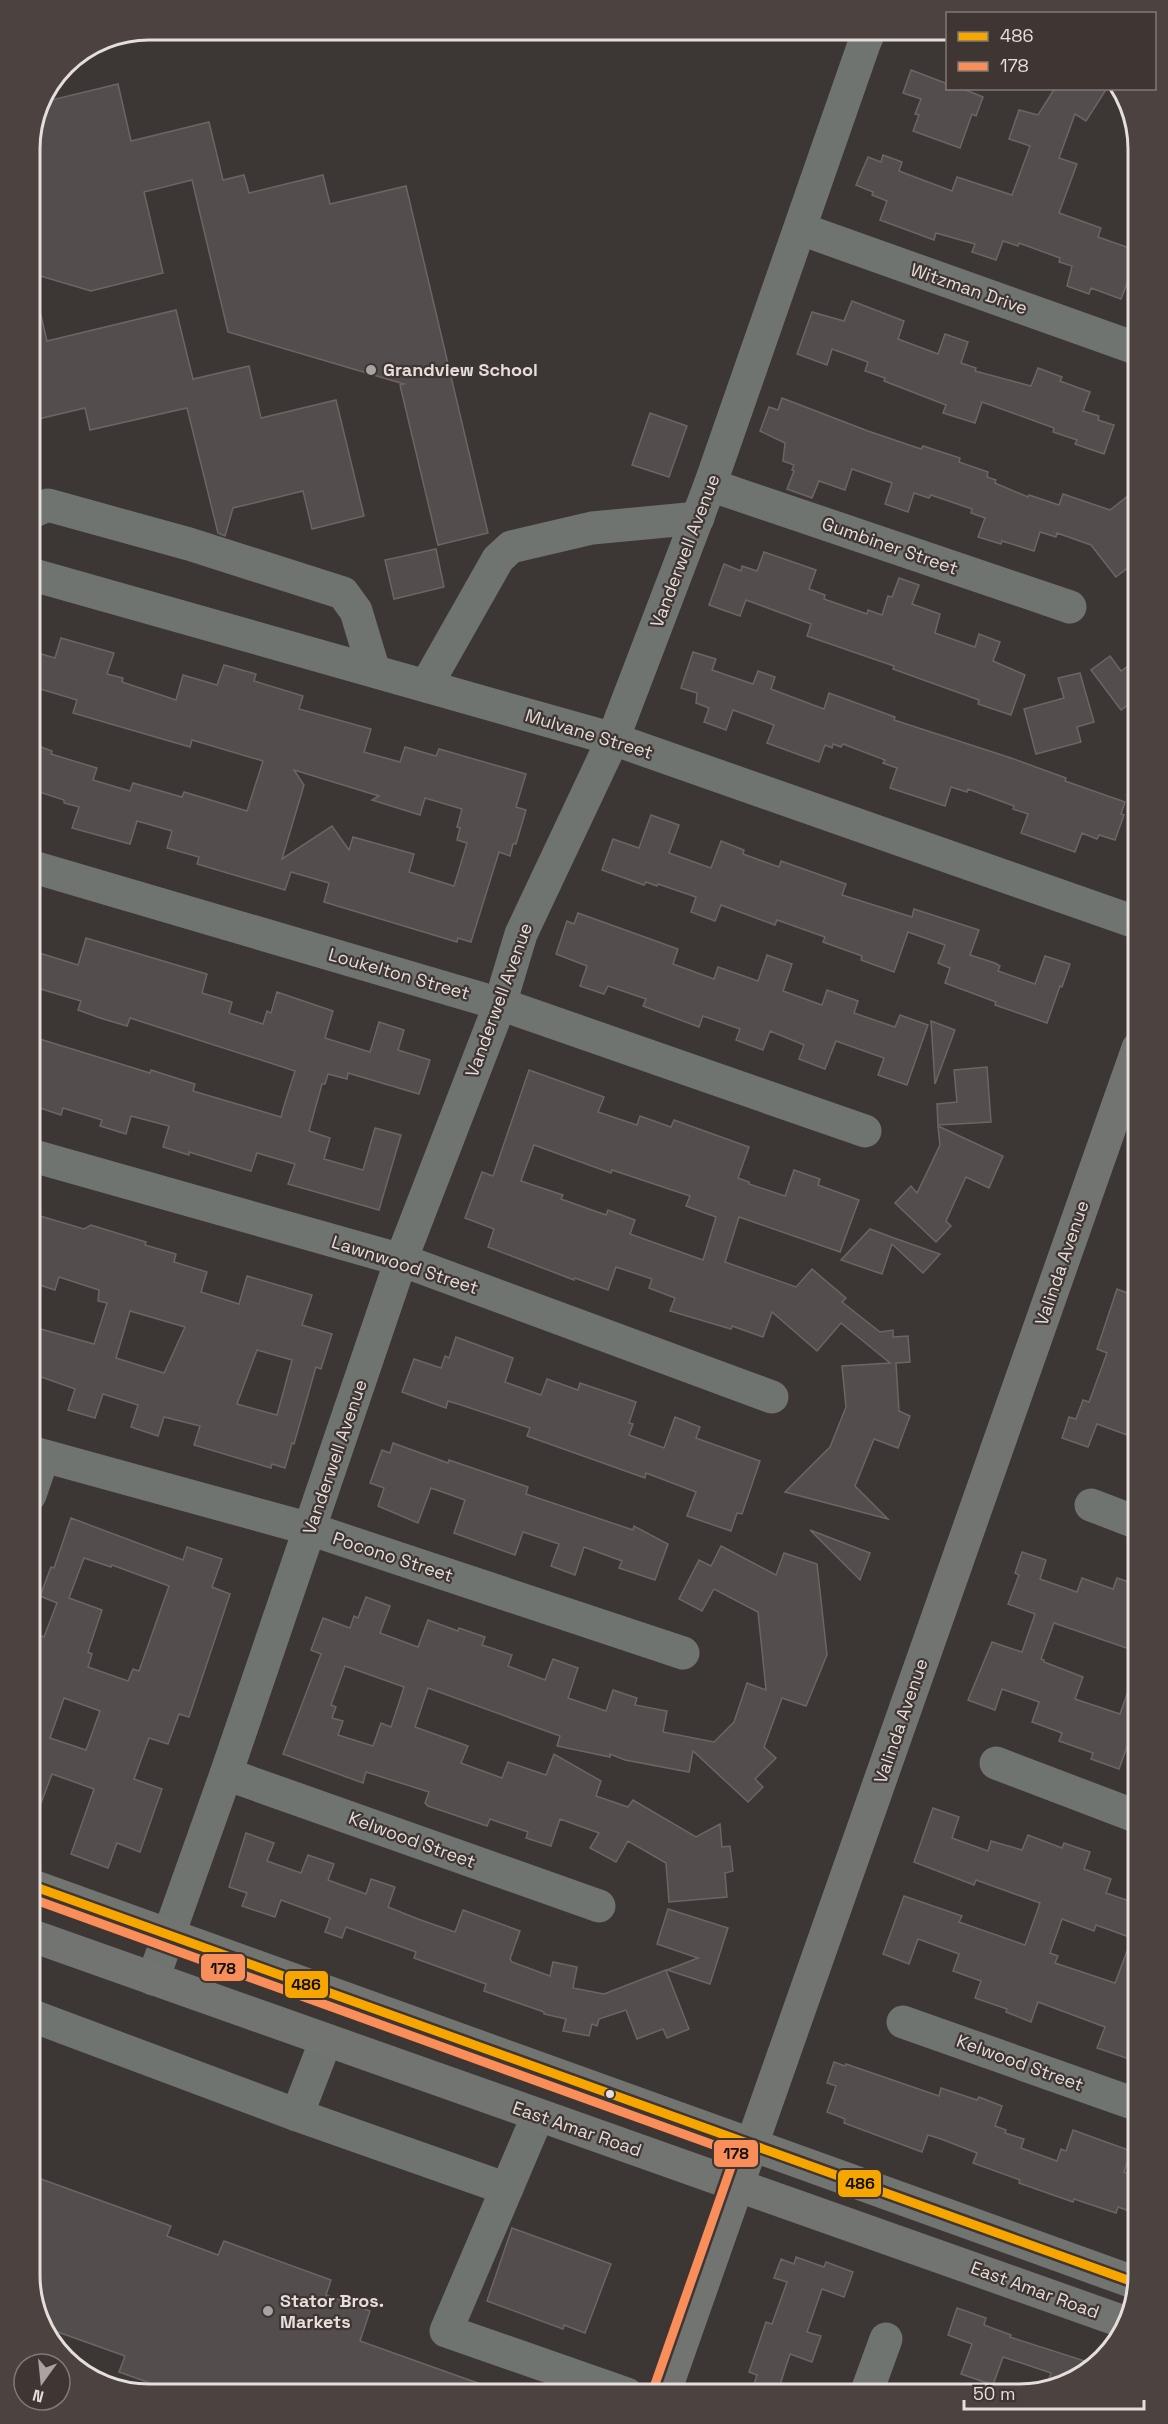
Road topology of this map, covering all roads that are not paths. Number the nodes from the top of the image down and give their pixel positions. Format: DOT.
graph roads {
  1 [pos="865,41"];
  2 [pos="801,229"];
  3 [pos="1128,345"];
  4 [pos="710,485"];
  5 [pos="41,508"];
  6 [pos="698,518"];
  7 [pos="41,577"];
  8 [pos="1070,608"];
  9 [pos="374,671"];
  10 [pos="426,686"];
  11 [pos="613,739"];
  12 [pos="41,869"];
  13 [pos="1128,919"];
  14 [pos="500,1004"];
  15 [pos="1128,1076"];
  16 [pos="865,1131"];
  17 [pos="41,1158"];
  18 [pos="401,1260"];
  19 [pos="772,1397"];
  20 [pos="40,1456"];
  21 [pos="1091,1505"];
  22 [pos="1128,1519"];
  23 [pos="310,1529"];
  24 [pos="683,1653"];
  25 [pos="996,1763"];
  26 [pos="226,1774"];
  27 [pos="1128,1812"];
  28 [pos="40,1890"];
  29 [pos="599,1906"];
  30 [pos="169,1935"];
  31 [pos="40,1939"];
  32 [pos="153,1979"];
  33 [pos="40,2019"];
  34 [pos="903,2022"];
  35 [pos="326,2040"];
  36 [pos="1128,2101"];
  37 [pos="297,2115"];
  38 [pos="538,2115"];
  39 [pos="751,2146"];
  40 [pos="737,2185"];
  41 [pos="507,2188"];
  42 [pos="1128,2280"];
  43 [pos="1118,2320"];
  44 [pos="886,2339"];
  45 [pos="597,2384"];
  46 [pos="668,2384"];
  47 [pos="870,2384"];
  1 -- 2 [label="street, Vanderwell Avenue"];
  2 -- 3 [label="street, Witzman Drive"];
  2 -- 4 [label="street, Vanderwell Avenue"];
  4 -- 6 [label="street, Vanderwell Avenue"];
  4 -- 8 [label="street, Gumbiner Street"];
  5 -- 9 [label="street"];
  6 -- 10 [label="street"];
  6 -- 11 [label="street, Vanderwell Avenue"];
  7 -- 9 [label="street, Mulvane Street"];
  9 -- 10 [label="street, Mulvane Street"];
  10 -- 11 [label="street, Mulvane Street"];
  11 -- 13 [label="street, Mulvane Street"];
  11 -- 14 [label="street, Vanderwell Avenue"];
  12 -- 14 [label="street, Loukelton Street"];
  14 -- 16 [label="street, Loukelton Street"];
  14 -- 18 [label="street, Vanderwell Avenue"];
  15 -- 39 [label="main road, Valinda Avenue"];
  17 -- 18 [label="street, Lawnwood Street"];
  18 -- 19 [label="street, Lawnwood Street"];
  18 -- 23 [label="street, Vanderwell Avenue"];
  20 -- 23 [label="street, Pocono Street"];
  21 -- 22 [label="street"];
  23 -- 24 [label="street, Pocono Street"];
  23 -- 26 [label="street, Vanderwell Avenue"];
  25 -- 27 [label="street"];
  26 -- 29 [label="street, Kelwood Street"];
  26 -- 30 [label="street, Vanderwell Avenue"];
  28 -- 30 [label="main road"];
  30 -- 32 [label="street, Vanderwell Avenue"];
  30 -- 39 [label="main road"];
  31 -- 32 [label="main road, East Amar Road"];
  32 -- 35 [label="main road, East Amar Road"];
  33 -- 37 [label="street"];
  34 -- 36 [label="street, Kelwood Street"];
  35 -- 37 [label="street"];
  35 -- 38 [label="main road, East Amar Road"];
  37 -- 41 [label="street"];
  38 -- 40 [label="main road, East Amar Road"];
  38 -- 41 [label="street"];
  39 -- 40 [label="main road, Valinda Avenue"];
  39 -- 42 [label="main road"];
  40 -- 43 [label="main road, East Amar Road"];
  40 -- 46 [label="main road, Valinda Avenue"];
  41 -- 45 [label="street"];
  44 -- 47 [label="street"];
}
